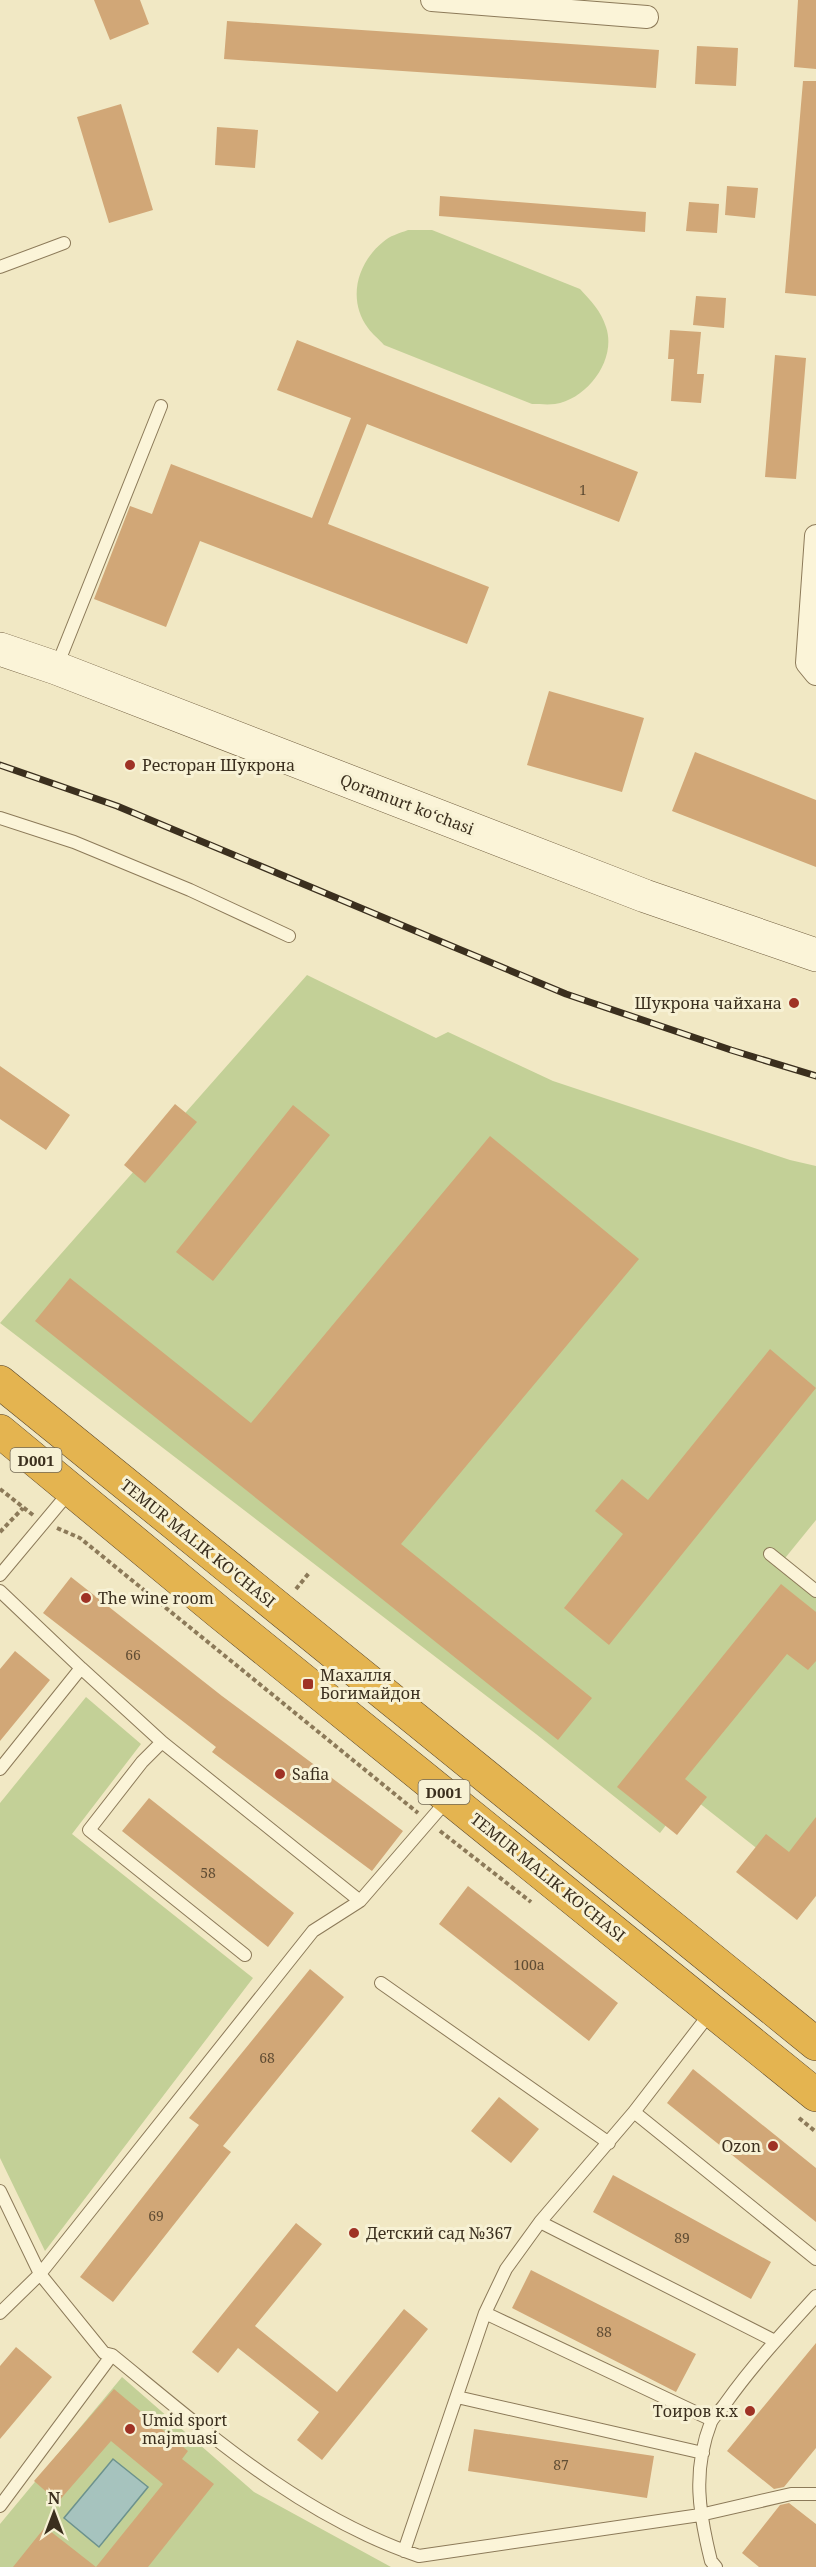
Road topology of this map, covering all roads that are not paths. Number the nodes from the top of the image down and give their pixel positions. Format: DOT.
graph roads {
  1 [pos="432,0"];
  2 [pos="647,17"];
  3 [pos="64,243"];
  4 [pos="0,267"];
  5 [pos="160,406"];
  6 [pos="816,536"];
  7 [pos="0,649"];
  8 [pos="0,666"];
  9 [pos="56,668"];
  10 [pos="816,674"];
  11 [pos="0,818"];
  12 [pos="289,936"];
  13 [pos="816,955"];
  14 [pos="816,965"];
  15 [pos="0,1382"];
  16 [pos="0,1431"];
  17 [pos="72,1490"];
  18 [pos="205,1548"];
  19 [pos="770,1554"];
  20 [pos="0,1575"];
  21 [pos="179,1579"];
  22 [pos="0,1591"];
  23 [pos="816,1591"];
  24 [pos="81,1668"];
  25 [pos="358,1672"];
  26 [pos="330,1701"];
  27 [pos="162,1742"];
  28 [pos="0,1769"];
  29 [pos="450,1797"];
  30 [pos="360,1900"];
  31 [pos="245,1955"];
  32 [pos="381,1983"];
  33 [pos="712,2011"];
  34 [pos="816,2044"];
  35 [pos="816,2095"];
  36 [pos="634,2112"];
  37 [pos="609,2143"];
  38 [pos="0,2191"];
  39 [pos="540,2223"];
  40 [pos="816,2259"];
  41 [pos="40,2274"];
  42 [pos="816,2296"];
  43 [pos="0,2313"];
  44 [pos="485,2313"];
  45 [pos="775,2342"];
  46 [pos="112,2355"];
  47 [pos="457,2397"];
  48 [pos="712,2420"];
  49 [pos="703,2453"];
  50 [pos="816,2494"];
  51 [pos="0,2506"];
  52 [pos="700,2515"];
  53 [pos="404,2551"];
  54 [pos="423,2562"];
  55 [pos="713,2565"];
  1 -- 2 [label="street"];
  3 -- 4 [label="lane"];
  5 -- 9 [label="lane"];
  6 -- 10 [label="street"];
  7 -- 9 [label="main road, Qoramurt koʻchasi"];
  8 -- 14 [label="main road, Qoramurt koʻchasi"];
  9 -- 13 [label="main road, Qoramurt koʻchasi"];
  11 -- 12 [label="lane"];
  15 -- 18 [label="highway, TEMUR MALIK KO'CHASI / D001"];
  16 -- 17 [label="highway, TEMUR MALIK KO'CHASI / D001"];
  17 -- 20 [label="lane"];
  17 -- 21 [label="highway, TEMUR MALIK KO'CHASI / D001"];
  18 -- 21 [label="highway"];
  18 -- 25 [label="highway, TEMUR MALIK KO'CHASI / D001"];
  19 -- 23 [label="lane"];
  21 -- 26 [label="highway, TEMUR MALIK KO'CHASI / D001"];
  22 -- 24 [label="lane"];
  24 -- 27 [label="lane"];
  24 -- 28 [label="lane"];
  25 -- 26 [label="highway"];
  25 -- 34 [label="highway, TEMUR MALIK KO'CHASI / D001"];
  26 -- 29 [label="highway, TEMUR MALIK KO'CHASI / D001"];
  27 -- 30 [label="lane"];
  27 -- 31 [label="lane"];
  29 -- 30 [label="lane"];
  29 -- 33 [label="highway, TEMUR MALIK KO'CHASI / D001"];
  30 -- 41 [label="lane"];
  32 -- 37 [label="lane"];
  33 -- 35 [label="highway, TEMUR MALIK KO'CHASI / D001"];
  33 -- 36 [label="lane"];
  36 -- 37 [label="lane"];
  36 -- 40 [label="lane"];
  37 -- 39 [label="lane"];
  38 -- 41 [label="lane"];
  39 -- 44 [label="lane"];
  39 -- 45 [label="lane"];
  41 -- 43 [label="lane"];
  41 -- 46 [label="lane"];
  42 -- 45 [label="lane"];
  44 -- 47 [label="lane"];
  44 -- 48 [label="lane"];
  45 -- 48 [label="lane"];
  46 -- 51 [label="lane"];
  46 -- 53 [label="lane"];
  47 -- 49 [label="lane"];
  47 -- 53 [label="lane"];
  48 -- 49 [label="lane"];
  49 -- 52 [label="lane"];
  50 -- 52 [label="lane"];
  52 -- 54 [label="lane"];
  52 -- 55 [label="lane"];
  53 -- 54 [label="lane"];
}
